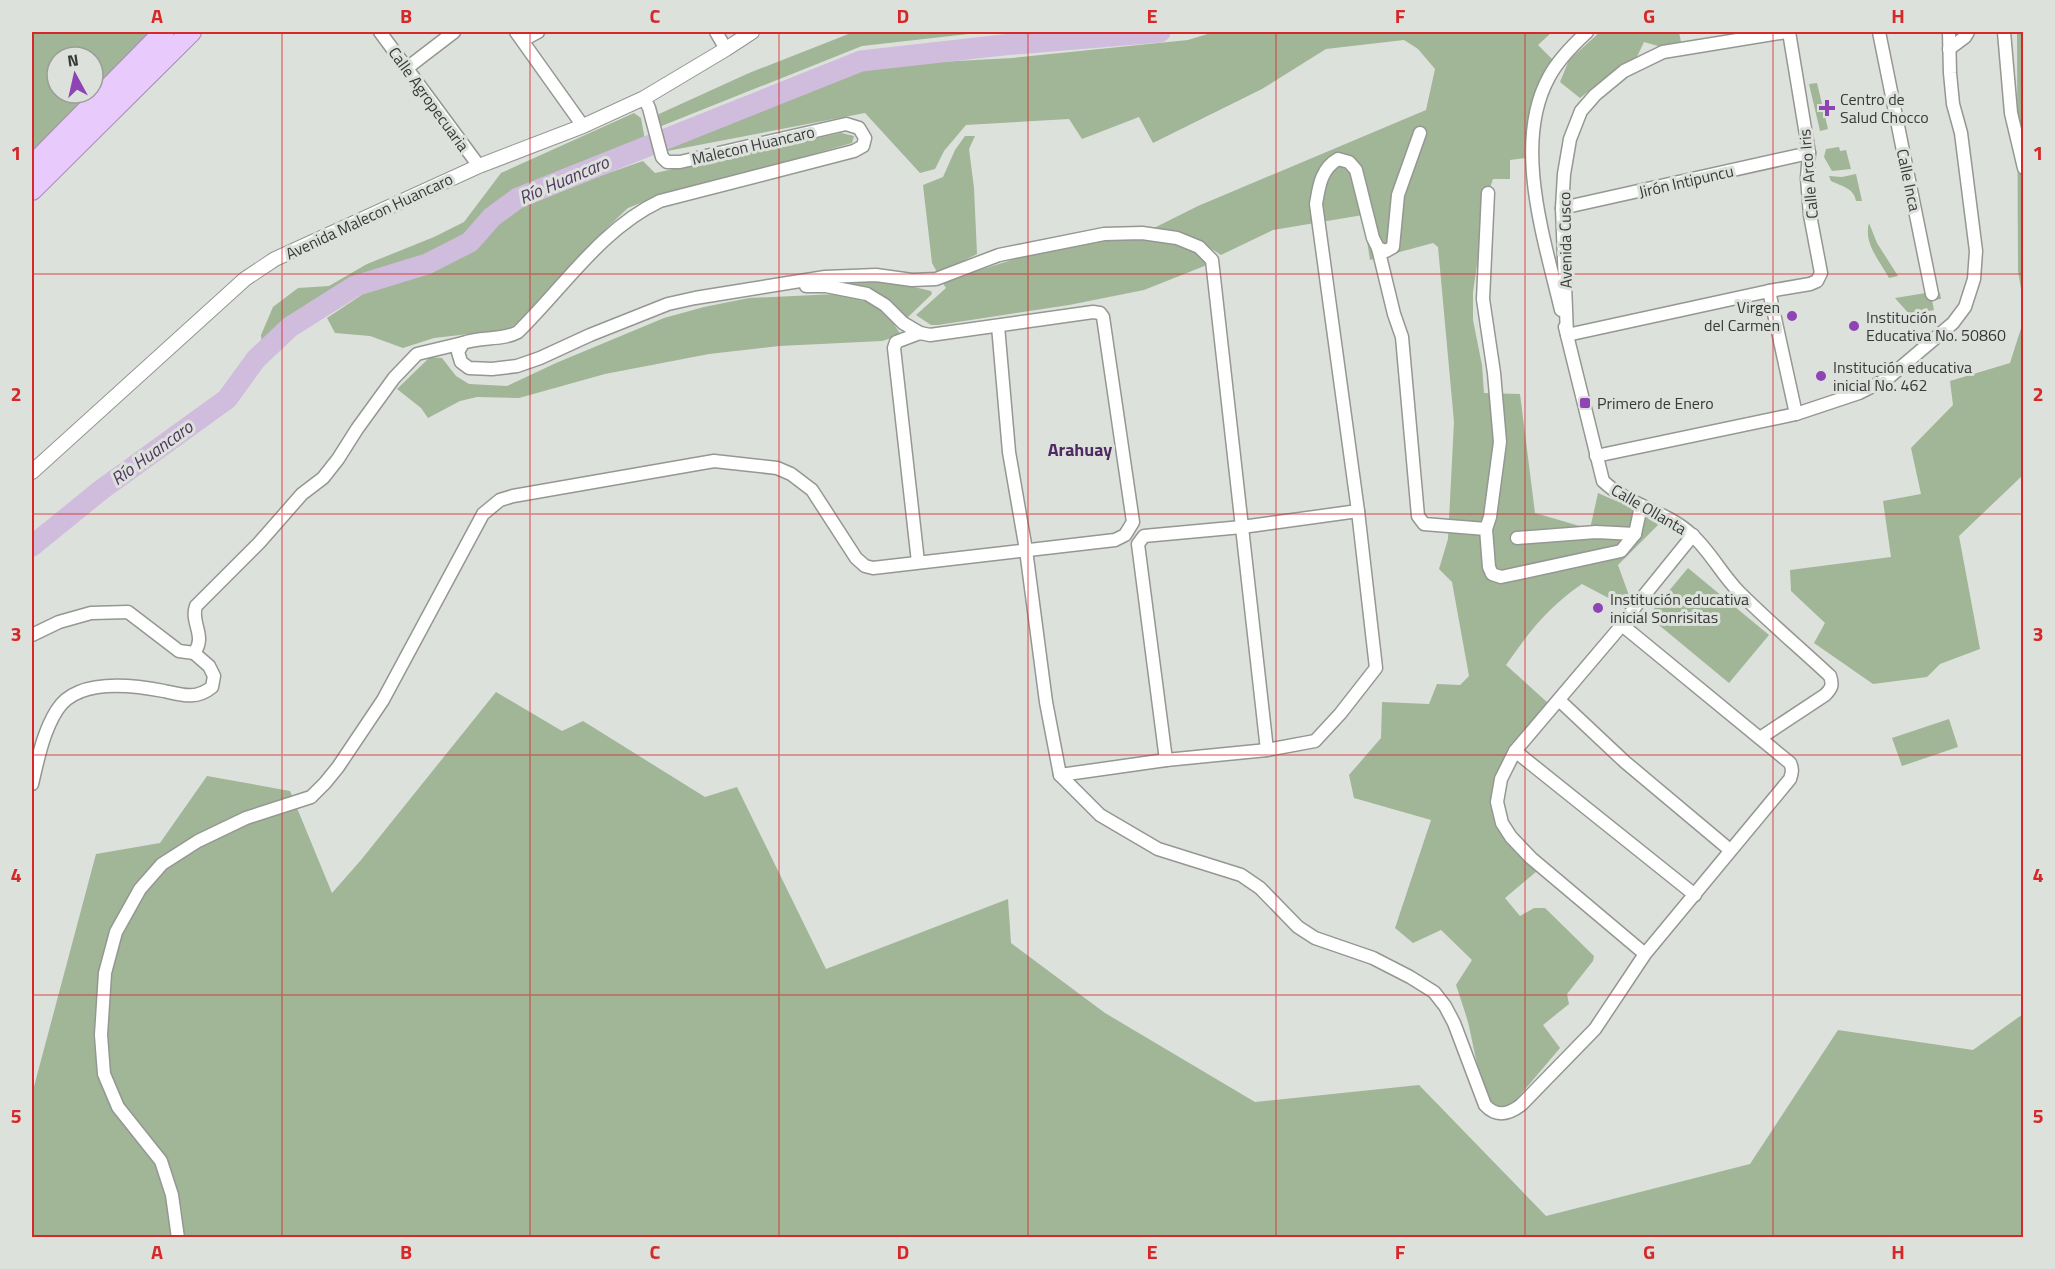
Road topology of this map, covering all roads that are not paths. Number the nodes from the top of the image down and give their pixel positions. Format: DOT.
graph roads {
  1 [pos="164,32"];
  2 [pos="191,32"];
  3 [pos="380,32"];
  4 [pos="454,32"];
  5 [pos="538,32"];
  6 [pos="717,32"];
  7 [pos="752,32"];
  8 [pos="1587,32"];
  9 [pos="1788,32"];
  10 [pos="1879,32"];
  11 [pos="1949,32"];
  12 [pos="1968,32"];
  13 [pos="2004,32"];
  14 [pos="519,36"];
  15 [pos="1949,49"];
  16 [pos="726,50"];
  17 [pos="407,68"];
  18 [pos="647,103"];
  19 [pos="583,126"];
  20 [pos="1420,133"];
  21 [pos="1809,153"];
  22 [pos="54,155"];
  23 [pos="32,166"];
  24 [pos="478,166"];
  25 [pos="2024,168"];
  26 [pos="32,190"];
  27 [pos="1488,193"];
  28 [pos="1562,208"];
  29 [pos="1378,248"];
  30 [pos="772,287"];
  31 [pos="1768,291"];
  32 [pos="1932,294"];
  33 [pos="998,326"];
  34 [pos="920,333"];
  35 [pos="1567,335"];
  36 [pos="463,343"];
  37 [pos="1796,414"];
  38 [pos="1596,456"];
  39 [pos="32,472"];
  40 [pos="1641,506"];
  41 [pos="1358,511"];
  42 [pos="1242,527"];
  43 [pos="1486,529"];
  44 [pos="1635,534"];
  45 [pos="1694,536"];
  46 [pos="1517,538"];
  47 [pos="1026,550"];
  48 [pos="918,562"];
  49 [pos="1622,625"];
  50 [pos="32,635"];
  51 [pos="194,653"];
  52 [pos="1558,700"];
  53 [pos="1760,738"];
  54 [pos="1267,750"];
  55 [pos="1515,751"];
  56 [pos="1167,760"];
  57 [pos="1060,775"];
  58 [pos="32,784"];
  59 [pos="1730,850"];
  60 [pos="1695,895"];
  61 [pos="1645,954"];
  62 [pos="178,1238"];
  1 -- 22 [label="highway"];
  2 -- 22 [label="highway"];
  3 -- 17 [label="street, Calle Agropecuaria"];
  4 -- 17 [label="street"];
  5 -- 14 [label="street"];
  6 -- 16 [label="street"];
  7 -- 16 [label="street, Avenida Malecon Huancaro"];
  8 -- 35 [label="street, Calle Ollanta"];
  9 -- 21 [label="street, Calle Arco Iris"];
  9 -- 28 [label="street, Avenida Cusco"];
  10 -- 32 [label="street, Calle Inca"];
  11 -- 15 [label="street"];
  12 -- 15 [label="street"];
  13 -- 25 [label="street"];
  14 -- 19 [label="street"];
  15 -- 37 [label="street"];
  16 -- 18 [label="street, Avenida Malecon Huancaro"];
  17 -- 24 [label="street, Calle Agropecuaria"];
  18 -- 19 [label="street, Avenida Malecon Huancaro"];
  18 -- 36 [label="street, Malecon Huancaro"];
  19 -- 24 [label="street, Avenida Malecon Huancaro"];
  20 -- 29 [label="street"];
  21 -- 28 [label="street, Jirón Intipuncu"];
  21 -- 31 [label="street, Calle Arco Iris"];
  22 -- 23 [label="highway"];
  22 -- 26 [label="highway"];
  24 -- 39 [label="street, Avenida Malecon Huancaro"];
  27 -- 43 [label="street"];
  28 -- 35 [label="street, Avenida Cusco"];
  29 -- 41 [label="street"];
  29 -- 43 [label="street"];
  30 -- 34 [label="street"];
  30 -- 36 [label="street"];
  30 -- 42 [label="street"];
  31 -- 35 [label="street"];
  31 -- 37 [label="street"];
  33 -- 34 [label="street"];
  33 -- 47 [label="street"];
  33 -- 47 [label="street"];
  34 -- 48 [label="street"];
  35 -- 38 [label="street, Calle Ollanta"];
  36 -- 51 [label="street"];
  37 -- 38 [label="street"];
  38 -- 40 [label="street, Calle Ollanta"];
  40 -- 44 [label="street"];
  40 -- 45 [label="street, Calle Ollanta"];
  41 -- 42 [label="street"];
  41 -- 54 [label="street"];
  42 -- 54 [label="street"];
  42 -- 56 [label="street"];
  43 -- 44 [label="street"];
  44 -- 46 [label="street"];
  45 -- 49 [label="street"];
  45 -- 53 [label="street, Calle Ollanta"];
  47 -- 48 [label="street"];
  47 -- 57 [label="street"];
  48 -- 62 [label="street"];
  49 -- 52 [label="street"];
  49 -- 53 [label="street"];
  50 -- 51 [label="street"];
  51 -- 58 [label="street"];
  52 -- 55 [label="street"];
  52 -- 59 [label="street"];
  53 -- 59 [label="street"];
  54 -- 56 [label="street"];
  55 -- 60 [label="street"];
  55 -- 61 [label="street"];
  56 -- 57 [label="street"];
  57 -- 61 [label="street"];
  59 -- 60 [label="street"];
  60 -- 61 [label="street"];
}
